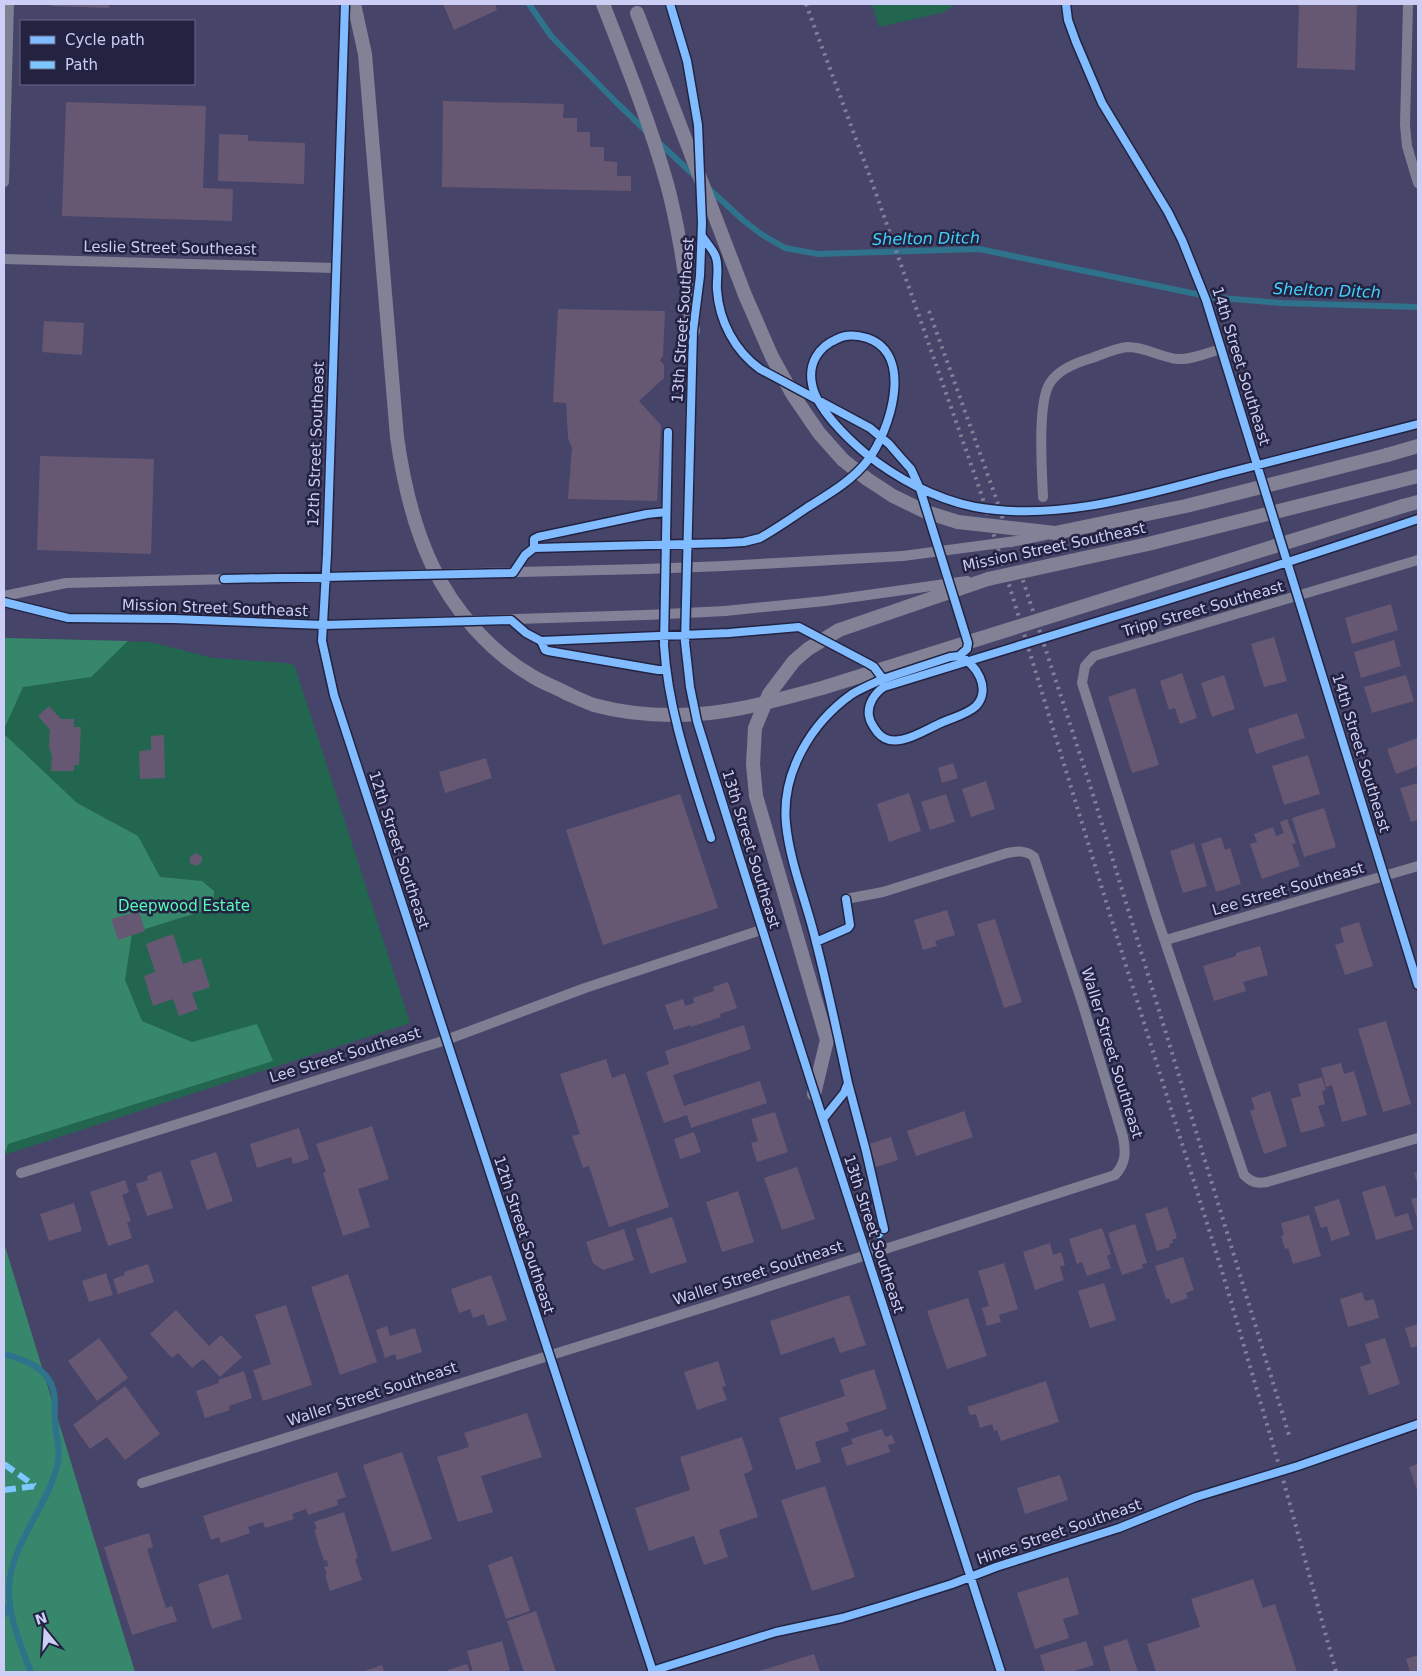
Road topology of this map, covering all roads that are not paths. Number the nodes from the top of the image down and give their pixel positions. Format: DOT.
graph roads {
  1 [pos="8,4"];
  2 [pos="345,4"];
  3 [pos="354,4"];
  4 [pos="603,4"];
  5 [pos="670,4"];
  6 [pos="1066,4"];
  7 [pos="1408,4"];
  8 [pos="636,8"];
  9 [pos="4,182"];
  10 [pos="1418,183"];
  11 [pos="4,259"];
  12 [pos="335,268"];
  13 [pos="693,330"];
  14 [pos="1221,349"];
  15 [pos="1418,446"];
  16 [pos="1418,476"];
  17 [pos="1042,496"];
  18 [pos="1418,502"];
  19 [pos="1055,533"];
  20 [pos="1418,560"];
  21 [pos="325,577"];
  22 [pos="988,579"];
  23 [pos="4,596"];
  24 [pos="1298,597"];
  25 [pos="4,602"];
  26 [pos="323,625"];
  27 [pos="1418,866"];
  28 [pos="1385,876"];
  29 [pos="846,899"];
  30 [pos="762,930"];
  31 [pos="1166,940"];
  32 [pos="1418,985"];
  33 [pos="446,1040"];
  34 [pos="814,1094"];
  35 [pos="1418,1138"];
  36 [pos="21,1173"];
  37 [pos="867,1254"];
  38 [pos="549,1355"];
  39 [pos="1418,1424"];
  40 [pos="142,1483"];
  41 [pos="970,1577"];
  42 [pos="651,1672"];
  43 [pos="1001,1672"];
  1 -- 9 [label="street"];
  2 -- 12 [label="main road, 12th Street Southeast"];
  3 -- 18 [label="highway, bridge"];
  4 -- 13 [label="highway"];
  5 -- 13 [label="main road, 13th Street Southeast, bridge"];
  6 -- 14 [label="street, 14th Street Southeast"];
  7 -- 10 [label="street"];
  8 -- 19 [label="highway, bridge"];
  11 -- 12 [label="street, Leslie Street Southeast"];
  12 -- 21 [label="main road, 12th Street Southeast"];
  13 -- 30 [label="main road, 13th Street Southeast"];
  14 -- 17 [label="street"];
  14 -- 24 [label="street, 14th Street Southeast"];
  15 -- 19 [label="highway, Mission Street Southeast, bridge"];
  16 -- 22 [label="highway, Mission Street Southeast, bridge"];
  19 -- 21 [label="main road, Mission Street Southeast, bridge"];
  20 -- 24 [label="street, Tripp Street Southeast"];
  21 -- 23 [label="main road, Mission Street Southeast"];
  21 -- 26 [label="main road, 12th Street Southeast"];
  22 -- 26 [label="main road, Mission Street Southeast, bridge"];
  22 -- 34 [label="highway"];
  24 -- 28 [label="street, 14th Street Southeast"];
  24 -- 31 [label="street, Tripp Street Southeast"];
  25 -- 26 [label="main road, Mission Street Southeast"];
  26 -- 33 [label="main road, 12th Street Southeast"];
  27 -- 28 [label="street, Lee Street Southeast"];
  28 -- 31 [label="street, Lee Street Southeast"];
  28 -- 32 [label="street, 14th Street Southeast"];
  29 -- 37 [label="street, Waller Street Southeast"];
  30 -- 33 [label="street, Lee Street Southeast"];
  30 -- 34 [label="main road, 13th Street Southeast"];
  31 -- 35 [label="street"];
  33 -- 36 [label="street, Lee Street Southeast"];
  33 -- 38 [label="main road, 12th Street Southeast"];
  34 -- 37 [label="main road, 13th Street Southeast"];
  37 -- 38 [label="street, Waller Street Southeast"];
  37 -- 41 [label="main road, 13th Street Southeast"];
  38 -- 40 [label="street, Waller Street Southeast"];
  38 -- 42 [label="main road, 12th Street Southeast"];
  39 -- 41 [label="street, Hines Street Southeast"];
  41 -- 42 [label="street, Hines Street Southeast"];
  41 -- 43 [label="main road, 13th Street Southeast"];
}
